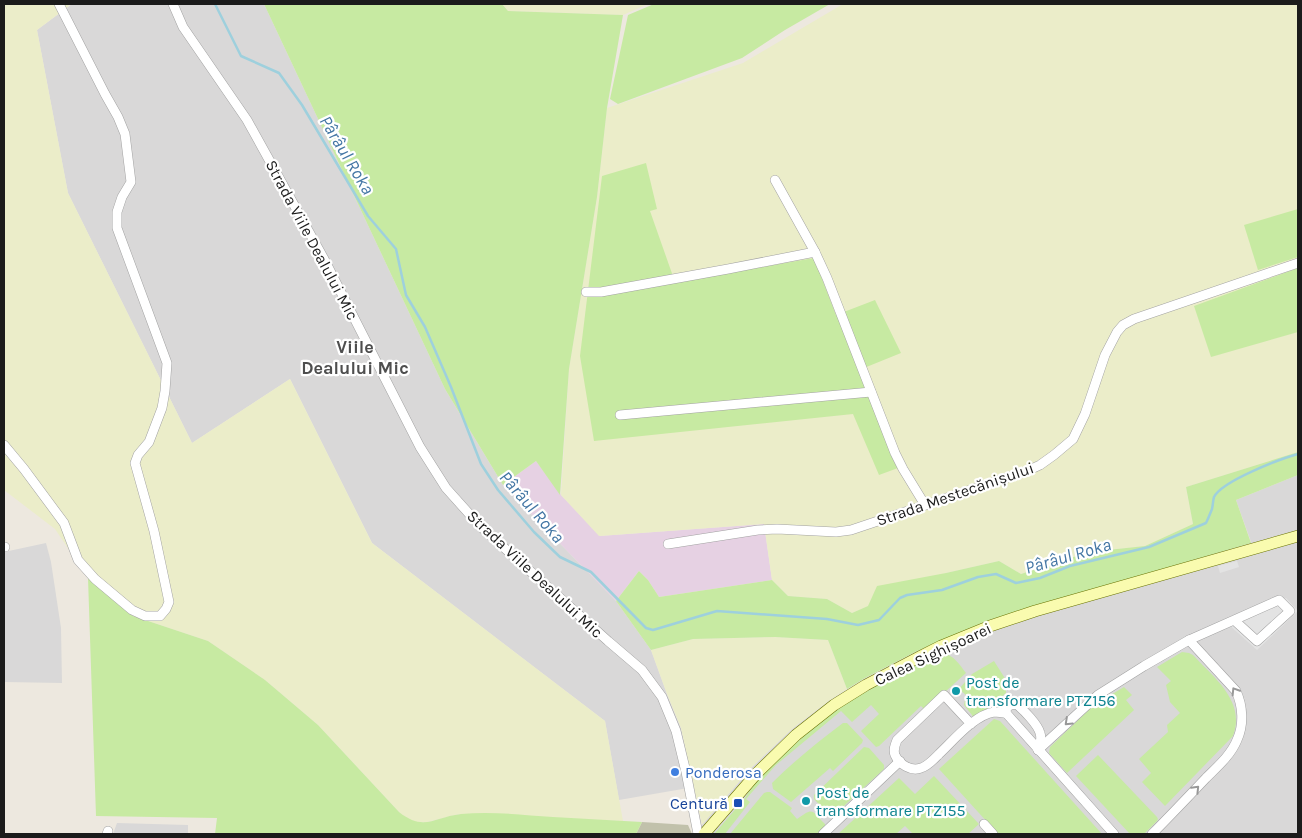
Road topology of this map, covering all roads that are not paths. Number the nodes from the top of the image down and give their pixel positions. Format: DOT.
graph roads {
  1 [pos="59,4"];
  2 [pos="173,4"];
  3 [pos="775,180"];
  4 [pos="815,252"];
  5 [pos="1298,263"];
  6 [pos="586,292"];
  7 [pos="871,392"];
  8 [pos="620,415"];
  9 [pos="4,445"];
  10 [pos="925,505"];
  11 [pos="1298,536"];
  12 [pos="668,544"];
  13 [pos="1234,620"];
  14 [pos="1190,640"];
  15 [pos="1006,713"];
  16 [pos="971,724"];
  17 [pos="1038,750"];
  18 [pos="900,761"];
  19 [pos="984,824"];
  20 [pos="698,834"];
  21 [pos="704,834"];
  22 [pos="824,834"];
  23 [pos="993,834"];
  24 [pos="1114,834"];
  25 [pos="1152,834"];
  1 -- 9 [label="street"];
  2 -- 20 [label="street, Strada Viile Dealului Mic"];
  3 -- 4 [label="street"];
  4 -- 6 [label="street"];
  4 -- 7 [label="street"];
  5 -- 10 [label="street, Strada Mestecănișului"];
  7 -- 8 [label="street"];
  7 -- 10 [label="street"];
  10 -- 12 [label="street, Strada Mestecănișului"];
  11 -- 21 [label="main road, Calea Sighișoarei"];
  13 -- 13 [label="street"];
  13 -- 14 [label="street"];
  14 -- 17 [label="street, one-way"];
  25 -- 14 [label="street, one-way"];
  15 -- 16 [label="street"];
  15 -- 17 [label="street"];
  15 -- 17 [label="street"];
  16 -- 18 [label="street"];
  16 -- 18 [label="street"];
  17 -- 24 [label="street"];
  18 -- 22 [label="street"];
  19 -- 23 [label="street"];
}
